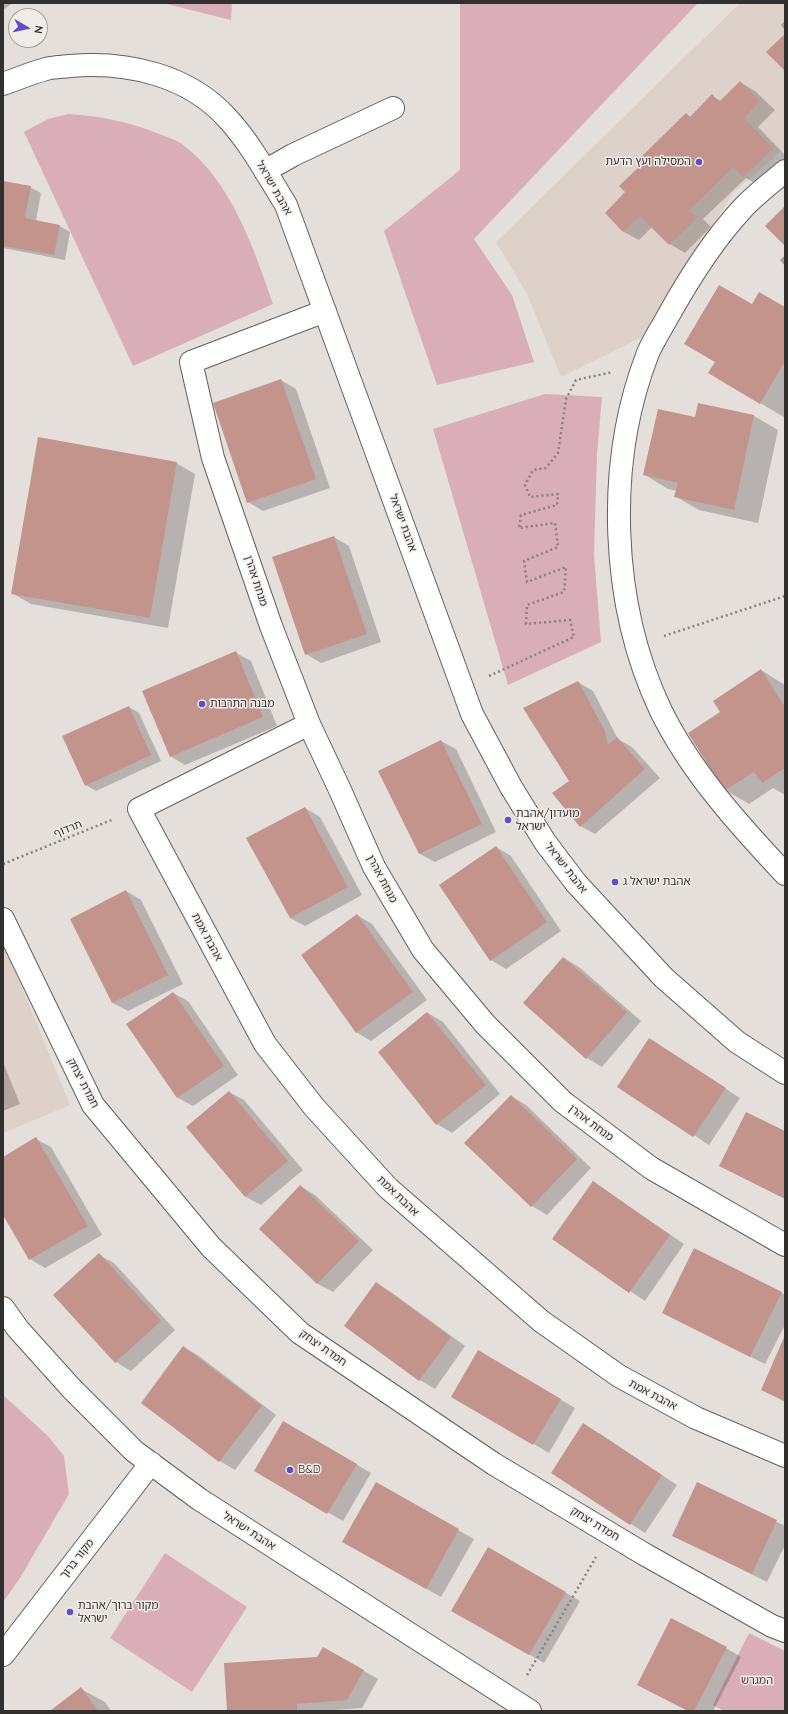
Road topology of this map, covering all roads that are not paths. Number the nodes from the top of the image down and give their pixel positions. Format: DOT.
graph roads {
  1 [pos="3,84"];
  2 [pos="393,108"];
  3 [pos="265,171"];
  4 [pos="785,171"];
  5 [pos="326,311"];
  6 [pos="309,724"];
  7 [pos="785,874"];
  8 [pos="3,919"];
  9 [pos="785,1073"];
  10 [pos="785,1245"];
  11 [pos="3,1308"];
  12 [pos="785,1456"];
  13 [pos="151,1464"];
  14 [pos="785,1631"];
  15 [pos="3,1655"];
  16 [pos="521,1705"];
  1 -- 3 [label="street, אהבת ישראל"];
  2 -- 3 [label="street"];
  3 -- 5 [label="street, אהבת ישראל"];
  4 -- 7 [label="street"];
  5 -- 6 [label="street, מנחת אהרן"];
  5 -- 9 [label="street, אהבת ישראל"];
  6 -- 10 [label="street, מנחת אהרן"];
  6 -- 12 [label="street, אהבת אמת"];
  8 -- 14 [label="street, חמדת יצחק"];
  11 -- 13 [label="street, אהבת ישראל"];
  13 -- 15 [label="street, מקור ברוך"];
  13 -- 16 [label="street, אהבת ישראל"];
}
